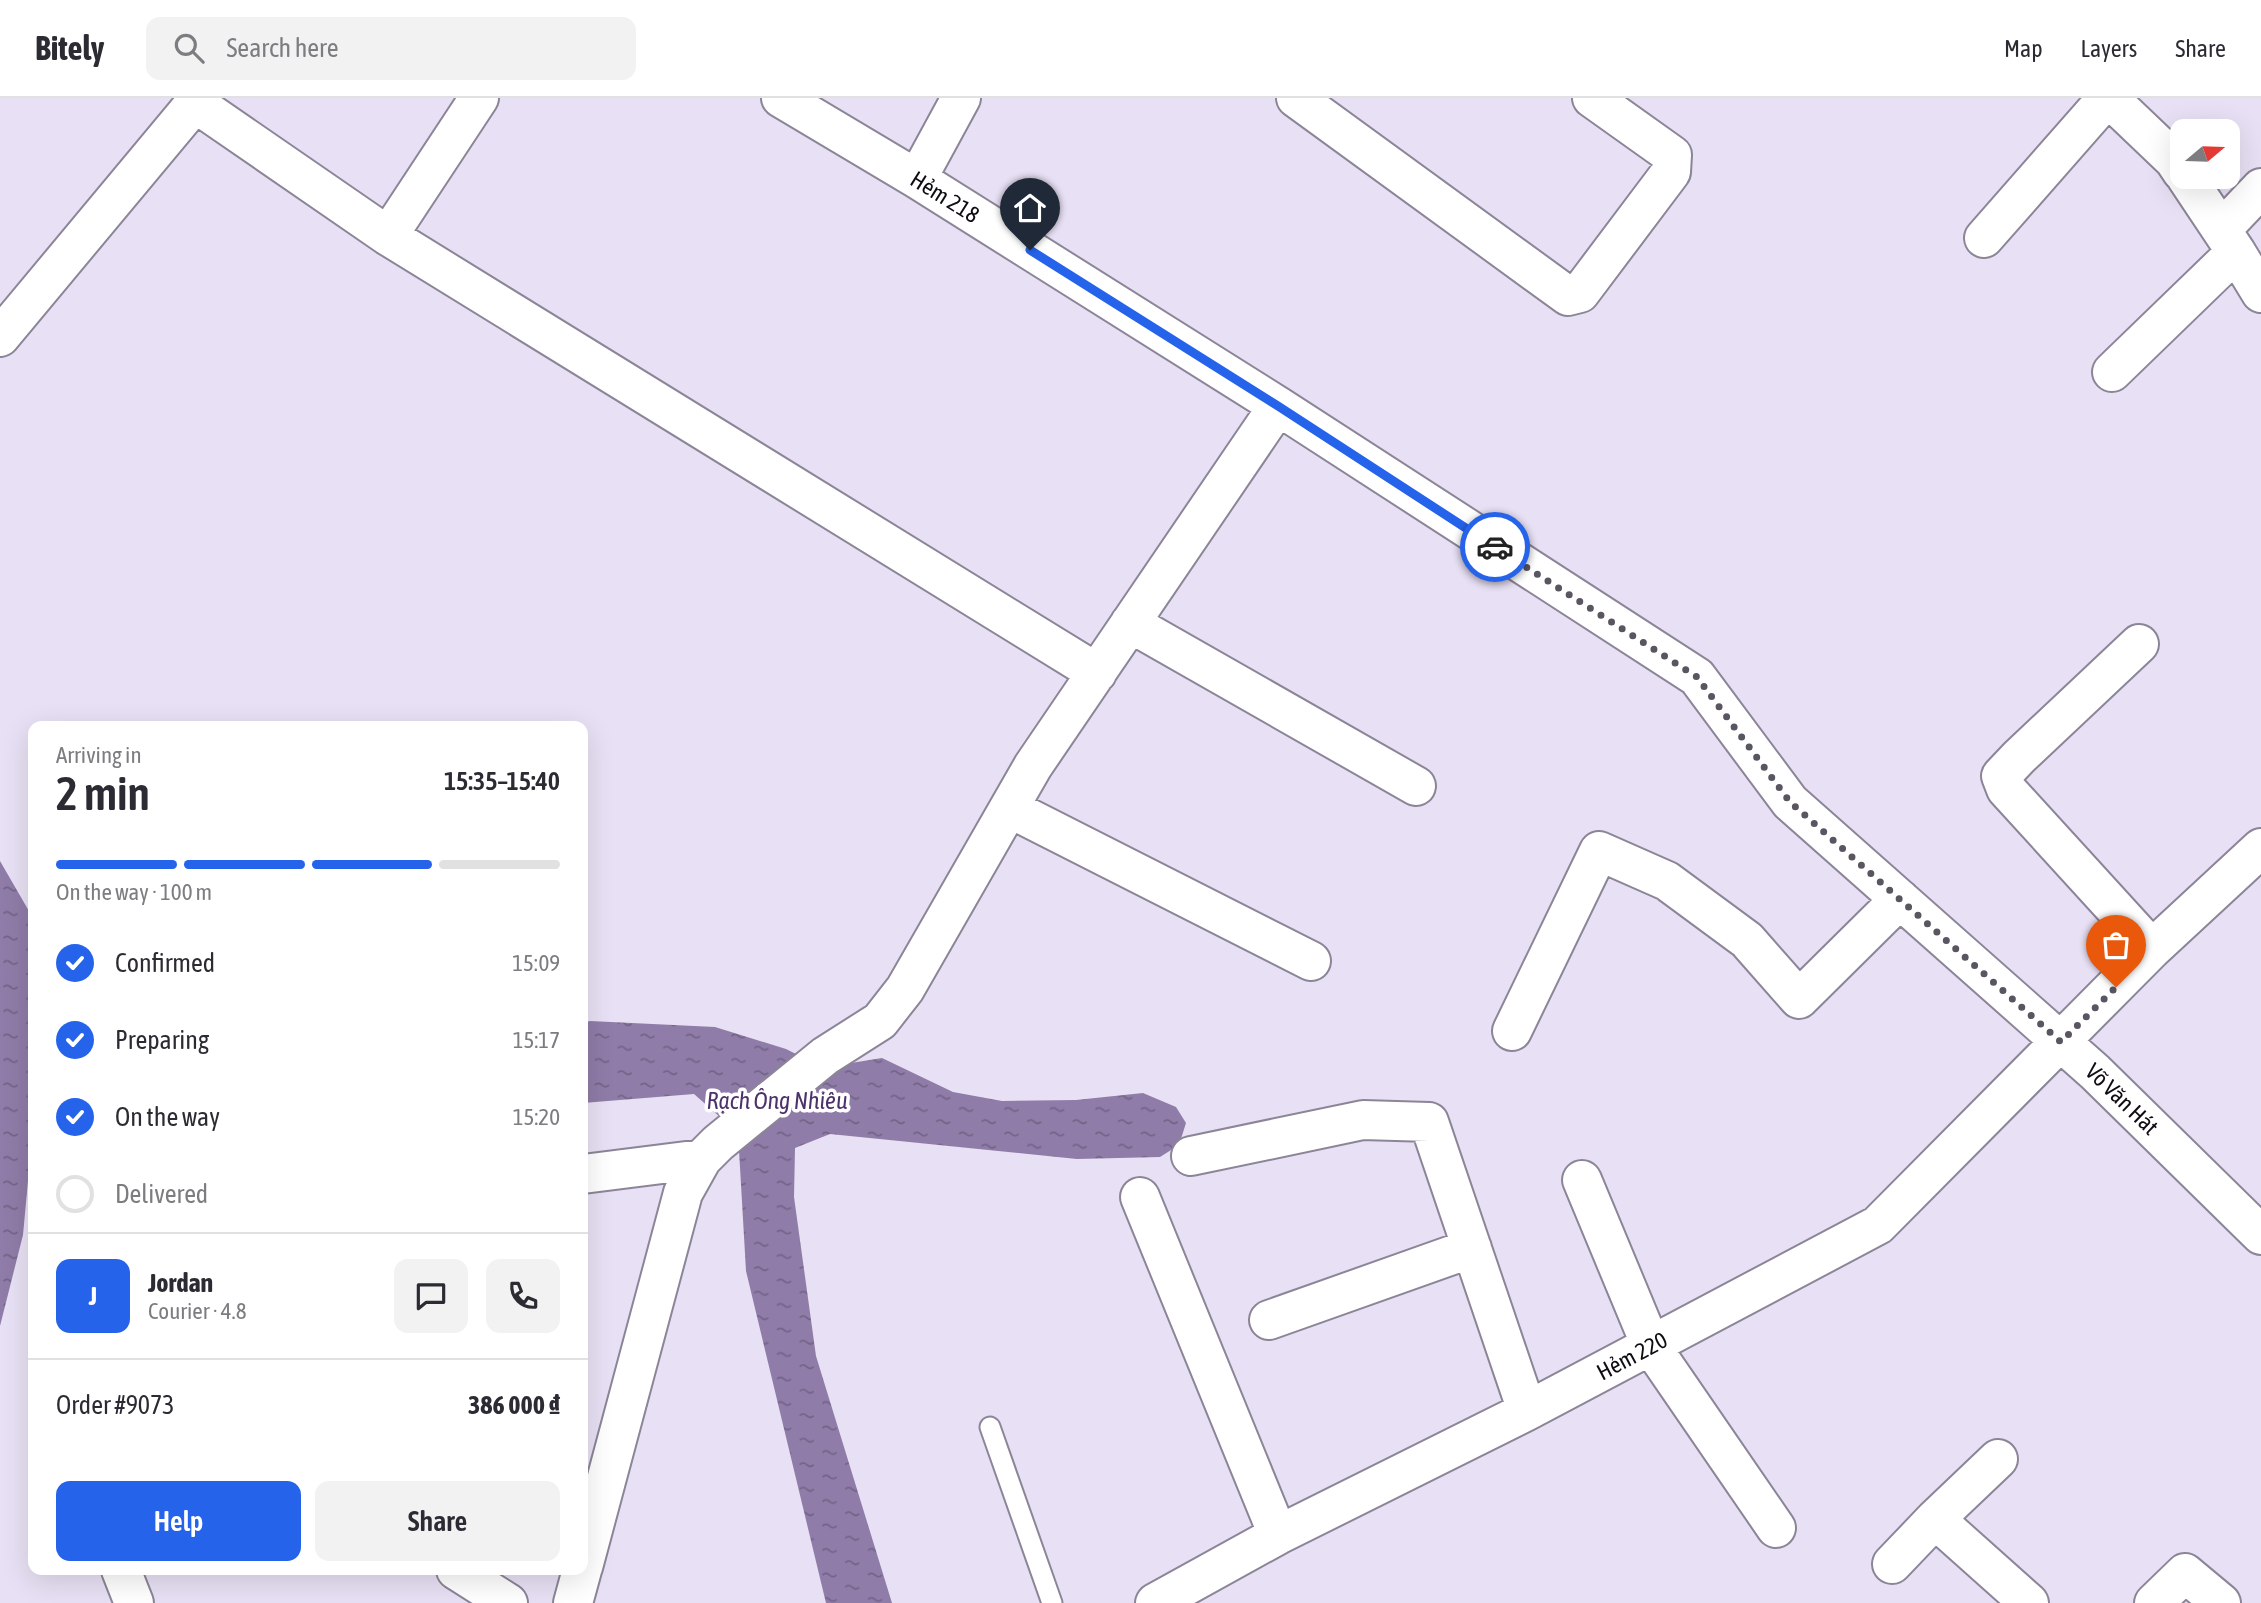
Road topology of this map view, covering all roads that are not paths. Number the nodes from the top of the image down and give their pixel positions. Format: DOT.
graph roads {
  1 [pos="479,98"];
  2 [pos="781,98"];
  3 [pos="961,98"];
  4 [pos="1296,98"];
  5 [pos="1592,98"];
  6 [pos="2108,98"];
  7 [pos="2170,156"];
  8 [pos="917,179"];
  9 [pos="2261,188"];
  10 [pos="2194,189"];
  11 [pos="388,236"];
  12 [pos="1984,238"];
  13 [pos="2229,241"];
  14 [pos="2261,293"];
  15 [pos="0,337"];
  16 [pos="2112,372"];
  17 [pos="1278,406"];
  18 [pos="1130,623"];
  19 [pos="2139,644"];
  20 [pos="1097,673"];
  21 [pos="1416,786"];
  22 [pos="1009,808"];
  23 [pos="2261,848"];
  24 [pos="1900,899"];
  25 [pos="2152,949"];
  26 [pos="1311,961"];
  27 [pos="1512,1031"];
  28 [pos="2061,1042"];
  29 [pos="710,1151"];
  30 [pos="1191,1156"];
  31 [pos="588,1173"];
  32 [pos="1582,1181"];
  33 [pos="1140,1197"];
  34 [pos="2261,1235"];
  35 [pos="1472,1248"];
  36 [pos="1269,1320"];
  37 [pos="1651,1346"];
  38 [pos="1527,1411"];
  39 [pos="990,1427"];
  40 [pos="1998,1459"];
  41 [pos="1936,1519"];
  42 [pos="1776,1528"];
  43 [pos="1278,1535"];
  44 [pos="588,1546"];
  45 [pos="1892,1564"];
  46 [pos="123,1575"];
  47 [pos="580,1575"];
  48 [pos="134,1603"];
  49 [pos="573,1603"];
  50 [pos="1052,1603"];
  51 [pos="1155,1603"];
  52 [pos="2029,1603"];
  53 [pos="2154,1603"];
  54 [pos="2221,1603"];
  1 -- 11 [label="street"];
  2 -- 8 [label="street, Hẻm 218"];
  3 -- 8 [label="street"];
  4 -- 5 [label="street"];
  6 -- 7 [label="street"];
  6 -- 12 [label="street"];
  8 -- 17 [label="street, Hẻm 218"];
  9 -- 13 [label="street"];
  10 -- 13 [label="street"];
  11 -- 15 [label="street"];
  11 -- 20 [label="street"];
  13 -- 14 [label="street"];
  13 -- 16 [label="street"];
  17 -- 18 [label="street"];
  17 -- 24 [label="street, Hẻm 218"];
  18 -- 20 [label="street"];
  18 -- 21 [label="street"];
  19 -- 25 [label="street"];
  20 -- 22 [label="street"];
  22 -- 26 [label="street"];
  22 -- 29 [label="street"];
  23 -- 25 [label="street"];
  24 -- 27 [label="street"];
  24 -- 28 [label="street, Hẻm 218"];
  25 -- 28 [label="street"];
  28 -- 34 [label="street, Võ Văn Hát"];
  28 -- 37 [label="street, Hẻm 220"];
  29 -- 31 [label="street"];
  29 -- 44 [label="street"];
  30 -- 35 [label="street"];
  32 -- 37 [label="street"];
  33 -- 43 [label="street"];
  35 -- 36 [label="street"];
  35 -- 38 [label="street"];
  37 -- 38 [label="street, Hẻm 220"];
  37 -- 42 [label="street"];
  38 -- 43 [label="street, Hẻm 220"];
  39 -- 50 [label="lane"];
  40 -- 41 [label="street"];
  41 -- 45 [label="street"];
  41 -- 52 [label="street"];
  43 -- 51 [label="street, Hẻm 220"];
  46 -- 48 [label="street"];
  47 -- 49 [label="street"];
  53 -- 54 [label="street"];
}
